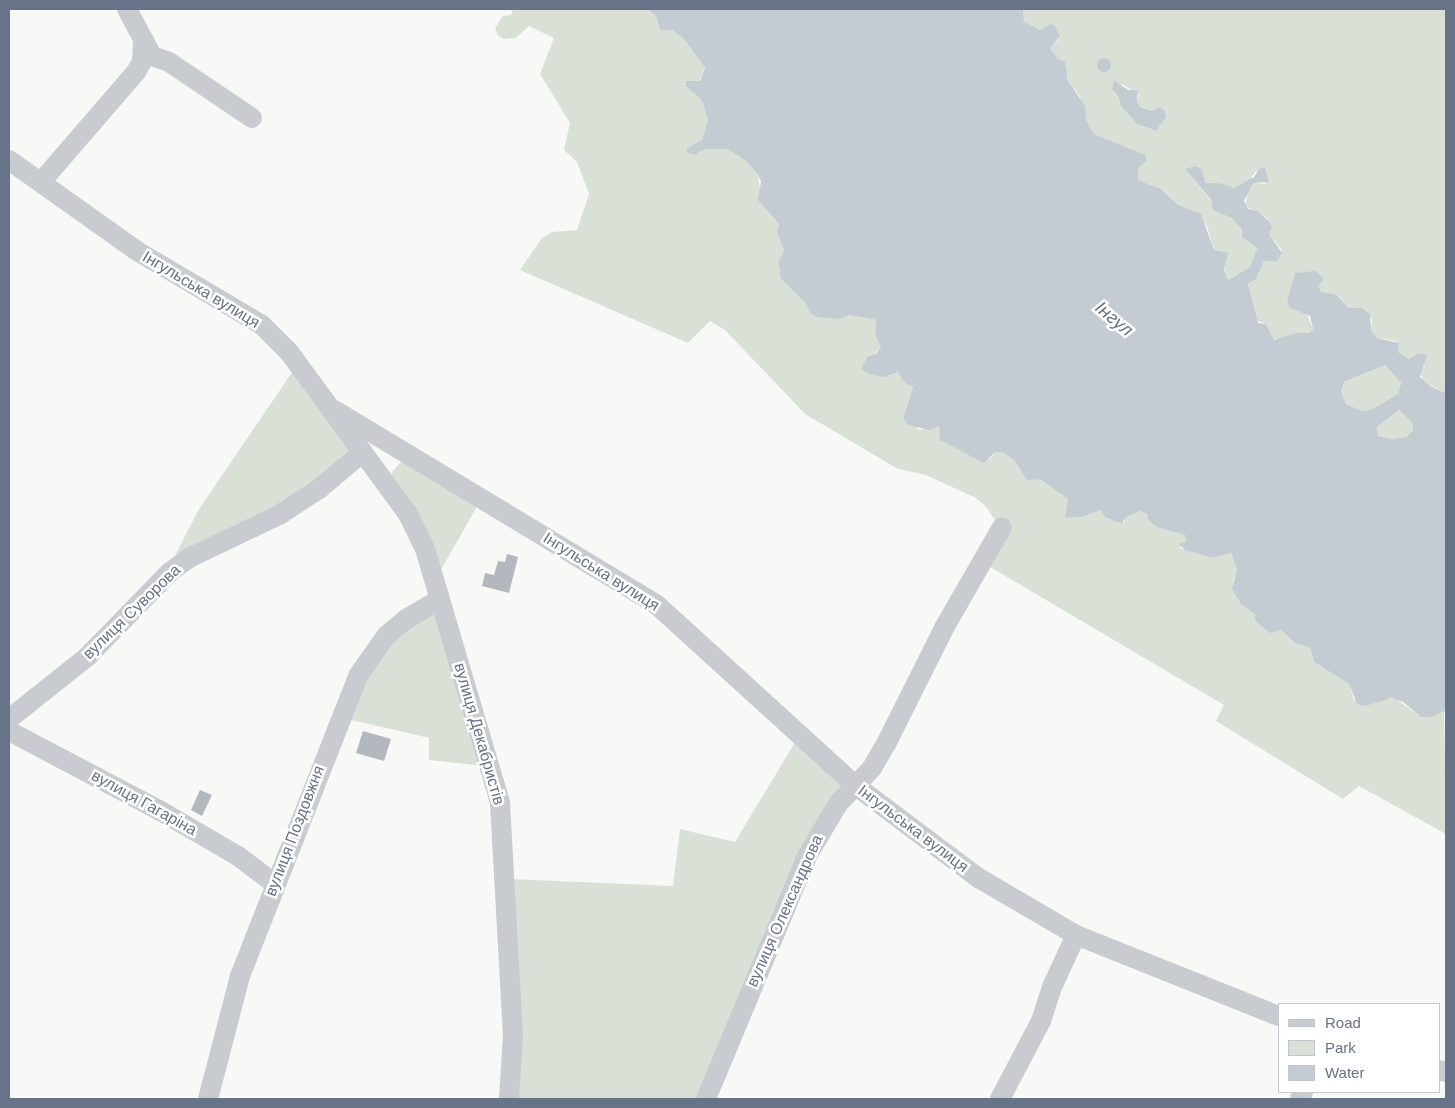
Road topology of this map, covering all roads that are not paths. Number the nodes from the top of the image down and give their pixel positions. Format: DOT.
graph roads {
  1 [pos="127,9"];
  2 [pos="143,40"];
  3 [pos="159,59"];
  4 [pos="136,72"];
  5 [pos="252,118"];
  6 [pos="9,160"];
  7 [pos="41,182"];
  8 [pos="325,405"];
  9 [pos="363,452"];
  10 [pos="1002,527"];
  11 [pos="440,599"];
  12 [pos="9,719"];
  13 [pos="9,732"];
  14 [pos="856,786"];
  15 [pos="275,884"];
  16 [pos="1076,935"];
  17 [pos="1278,1016"];
  18 [pos="208,1099"];
  19 [pos="509,1099"];
  20 [pos="706,1099"];
  21 [pos="1000,1099"];
  1 -- 2 [label="street"];
  2 -- 3 [label="street"];
  2 -- 4 [label="street"];
  3 -- 4 [label="street"];
  3 -- 5 [label="street"];
  4 -- 7 [label="street"];
  6 -- 7 [label="street, Інгульська вулиця"];
  7 -- 8 [label="street, Інгульська вулиця"];
  8 -- 9 [label="street, вулиця Декабристів"];
  8 -- 14 [label="street, Інгульська вулиця"];
  9 -- 11 [label="street, вулиця Декабристів"];
  9 -- 12 [label="street, вулиця Суворова"];
  10 -- 14 [label="street, вулиця Олександрова"];
  11 -- 15 [label="street, вулиця Поздовжня"];
  11 -- 19 [label="street, вулиця Декабристів"];
  13 -- 15 [label="street, вулиця Гагаріна"];
  14 -- 16 [label="street, Інгульська вулиця"];
  14 -- 20 [label="street, вулиця Олександрова"];
  15 -- 18 [label="street, вулиця Поздовжня"];
  16 -- 17 [label="street, Інгульська вулиця"];
  16 -- 21 [label="street"];
}
